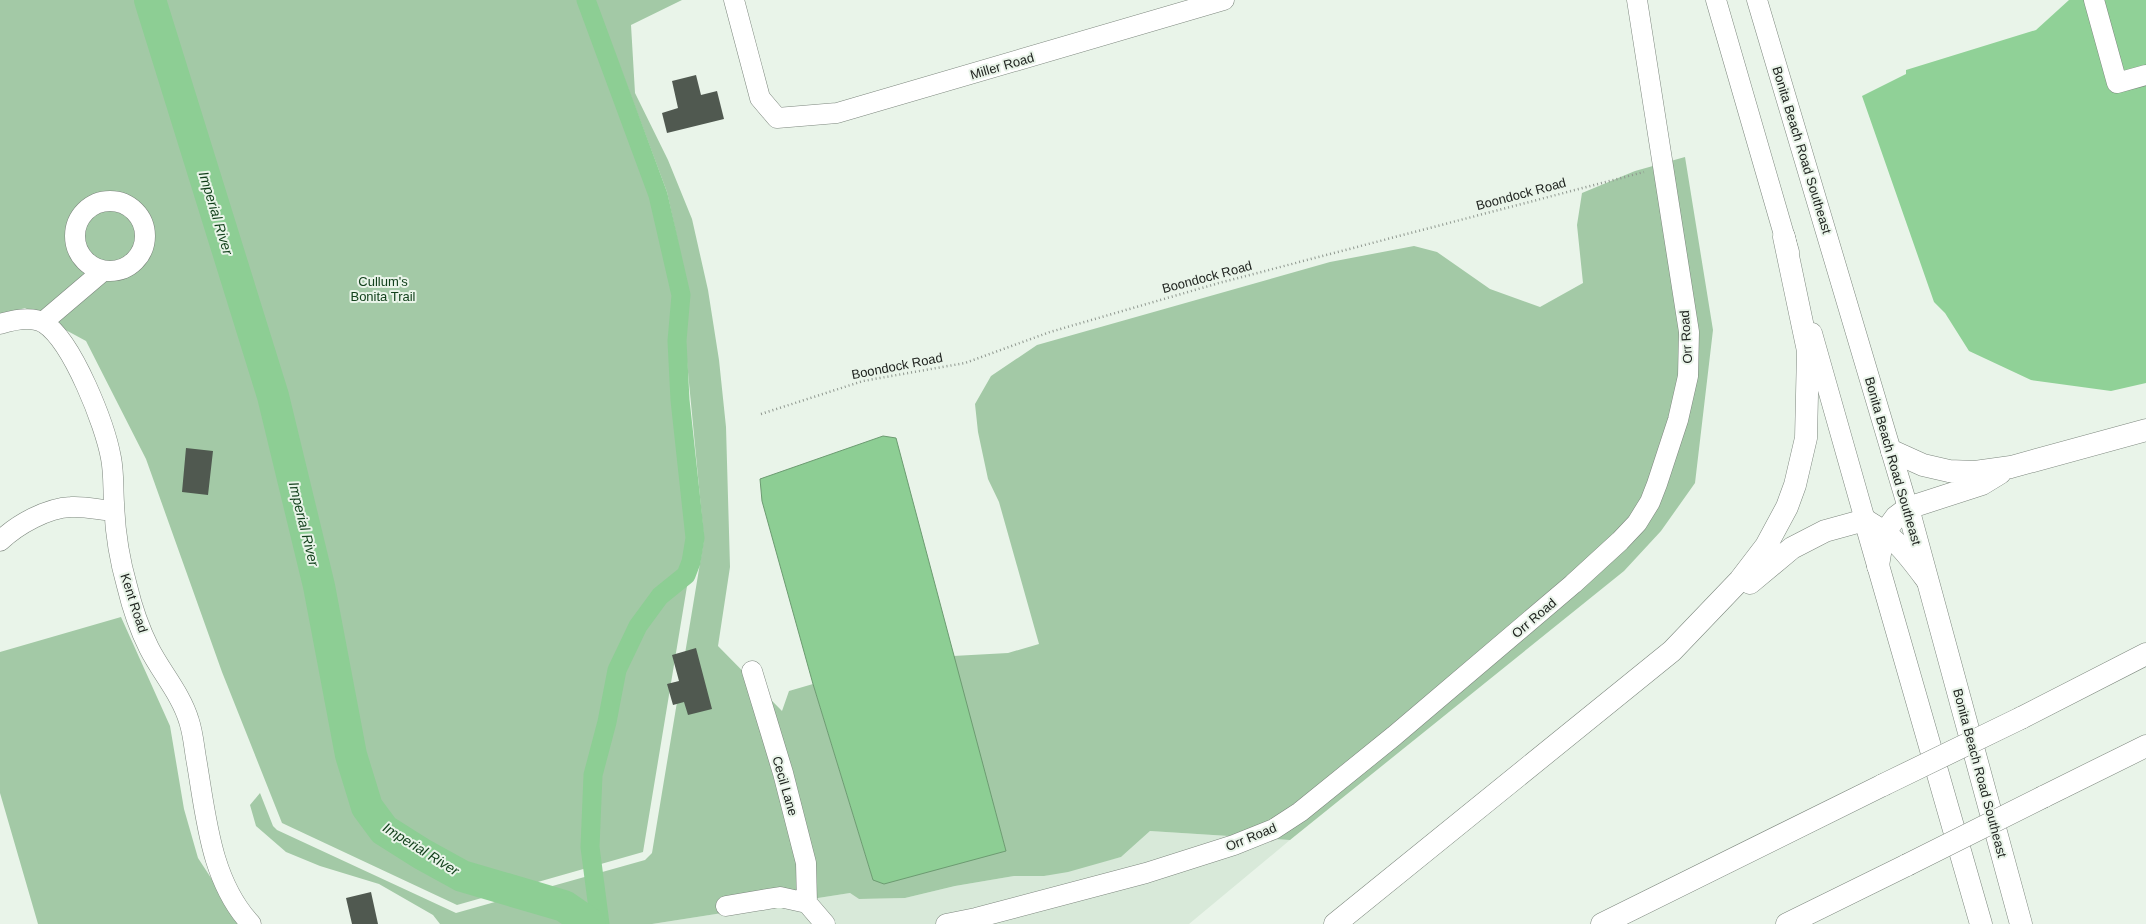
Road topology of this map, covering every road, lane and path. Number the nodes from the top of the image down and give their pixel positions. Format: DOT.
graph roads {
  1 [pos="734,0"];
  2 [pos="1224,0"];
  3 [pos="1637,0"];
  4 [pos="1716,0"];
  5 [pos="1757,0"];
  6 [pos="2094,0"];
  7 [pos="2146,75"];
  8 [pos="1662,168"];
  9 [pos="1784,237"];
  10 [pos="103,271"];
  11 [pos="43,322"];
  12 [pos="0,324"];
  13 [pos="761,414"];
  14 [pos="2146,430"];
  15 [pos="1892,451"];
  16 [pos="2011,467"];
  17 [pos="1908,508"];
  18 [pos="114,511"];
  19 [pos="1866,520"];
  20 [pos="1886,532"];
  21 [pos="0,541"];
  22 [pos="1878,566"];
  23 [pos="1927,580"];
  24 [pos="1672,651"];
  25 [pos="2146,654"];
  26 [pos="752,671"];
  27 [pos="2146,746"];
  28 [pos="807,904"];
  29 [pos="726,906"];
  30 [pos="251,924"];
  31 [pos="825,924"];
  32 [pos="946,924"];
  33 [pos="1335,924"];
  34 [pos="1602,924"];
  35 [pos="1787,924"];
  36 [pos="1980,924"];
  37 [pos="2021,924"];
  1 -- 2 [label="street, Miller Road"];
  3 -- 8 [label="street, Orr Road"];
  4 -- 9 [label="street"];
  5 -- 15 [label="street, Bonita Beach Road Southeast"];
  6 -- 7 [label="street"];
  8 -- 13 [label="path, Boondock Road"];
  8 -- 32 [label="street, Orr Road"];
  9 -- 19 [label="street"];
  9 -- 24 [label="main road"];
  10 -- 11 [label="street"];
  11 -- 12 [label="street"];
  11 -- 18 [label="street, Kent Road"];
  14 -- 16 [label="main road"];
  15 -- 16 [label="main road"];
  15 -- 17 [label="street, Bonita Beach Road Southeast"];
  16 -- 17 [label="main road"];
  17 -- 20 [label="main road"];
  17 -- 23 [label="main road, Bonita Beach Road Southeast"];
  18 -- 21 [label="street"];
  18 -- 30 [label="street, Kent Road"];
  19 -- 20 [label="main road"];
  19 -- 22 [label="main road"];
  19 -- 24 [label="main road"];
  20 -- 22 [label="main road"];
  20 -- 23 [label="main road"];
  22 -- 36 [label="main road"];
  23 -- 37 [label="main road, Bonita Beach Road Southeast"];
  24 -- 33 [label="main road"];
  25 -- 34 [label="main road, bridge"];
  26 -- 28 [label="street, Cecil Lane"];
  27 -- 35 [label="main road, bridge"];
  28 -- 29 [label="street"];
  28 -- 31 [label="street"];
}
